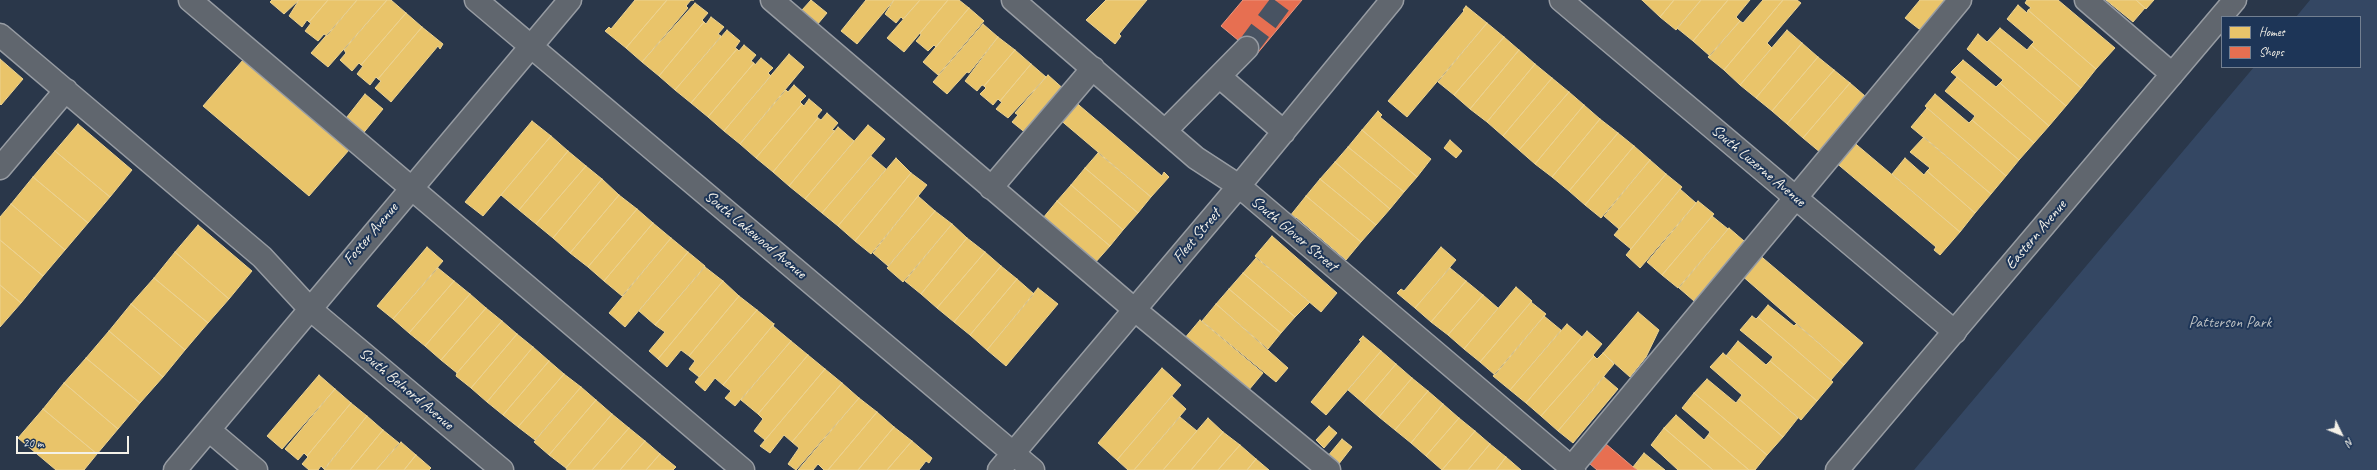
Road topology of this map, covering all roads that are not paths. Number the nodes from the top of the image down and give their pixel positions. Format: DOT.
graph roads {
  1 [pos="190,0"];
  2 [pos="476,0"];
  3 [pos="570,0"];
  4 [pos="1014,0"];
  5 [pos="1392,0"];
  6 [pos="1561,0"];
  7 [pos="1960,0"];
  8 [pos="2086,0"];
  9 [pos="2235,0"];
  10 [pos="786,4"];
  11 [pos="2221,16"];
  12 [pos="2221,16"];
  13 [pos="0,35"];
  14 [pos="531,46"];
  15 [pos="1247,48"];
  16 [pos="1093,68"];
  17 [pos="2172,74"];
  18 [pos="1220,77"];
  19 [pos="66,90"];
  20 [pos="1165,131"];
  21 [pos="1284,132"];
  22 [pos="0,168"];
  23 [pos="1239,186"];
  24 [pos="410,188"];
  25 [pos="992,188"];
  26 [pos="1796,198"];
  27 [pos="310,308"];
  28 [pos="1135,310"];
  29 [pos="1955,332"];
  30 [pos="209,430"];
  31 [pos="1013,453"];
  32 [pos="1573,469"];
  33 [pos="175,470"];
  34 [pos="256,470"];
  35 [pos="502,470"];
  36 [pos="743,470"];
  37 [pos="999,470"];
  38 [pos="1033,470"];
  39 [pos="1329,470"];
  40 [pos="1837,470"];
  1 -- 24 [label="street"];
  2 -- 14 [label="street, South Lakewood Avenue"];
  3 -- 14 [label="street, Foster Avenue"];
  4 -- 16 [label="street, South Glover Street"];
  5 -- 21 [label="street, Fleet Street"];
  6 -- 26 [label="street, South Luzerne Avenue"];
  7 -- 26 [label="street"];
  8 -- 17 [label="street"];
  9 -- 11 [label="street, Eastern Avenue"];
  10 -- 25 [label="street"];
  12 -- 17 [label="street, Eastern Avenue"];
  13 -- 19 [label="street, South Belnord Avenue"];
  14 -- 24 [label="street, Foster Avenue"];
  14 -- 31 [label="street, South Lakewood Avenue"];
  15 -- 18 [label="street"];
  16 -- 20 [label="street, South Glover Street"];
  16 -- 25 [label="street"];
  17 -- 29 [label="street, Eastern Avenue"];
  18 -- 20 [label="street"];
  18 -- 21 [label="street"];
  19 -- 22 [label="street"];
  19 -- 27 [label="street, South Belnord Avenue"];
  20 -- 23 [label="street, South Glover Street"];
  21 -- 23 [label="street, Fleet Street"];
  23 -- 28 [label="street, Fleet Street"];
  23 -- 32 [label="street, South Glover Street"];
  24 -- 27 [label="street, Foster Avenue"];
  24 -- 36 [label="street"];
  25 -- 28 [label="street"];
  26 -- 29 [label="street, South Luzerne Avenue"];
  26 -- 32 [label="street"];
  27 -- 30 [label="street, Foster Avenue"];
  27 -- 35 [label="street, South Belnord Avenue"];
  28 -- 31 [label="street, Fleet Street"];
  28 -- 39 [label="street"];
  29 -- 40 [label="street, Eastern Avenue"];
  30 -- 33 [label="street, Foster Avenue"];
  30 -- 34 [label="street"];
  31 -- 37 [label="street, Fleet Street"];
  31 -- 38 [label="street, South Lakewood Avenue"];
}
